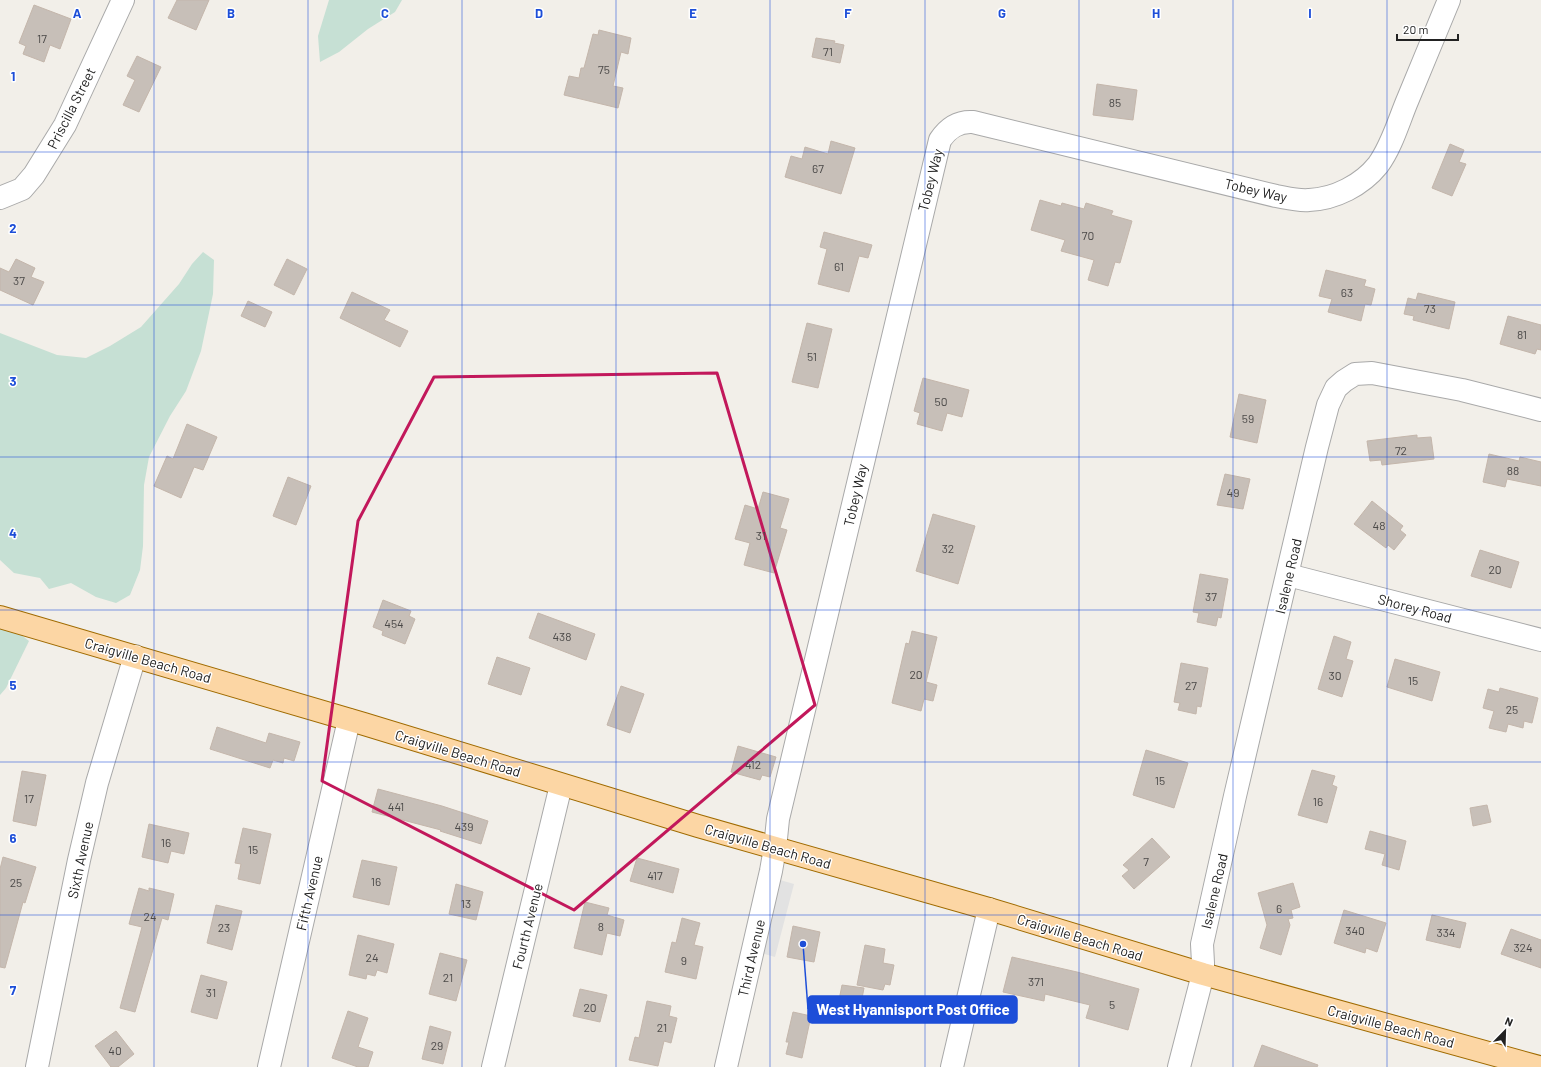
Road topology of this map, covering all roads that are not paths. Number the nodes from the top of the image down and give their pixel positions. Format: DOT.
graph roads {
  1 [pos="123,0"];
  2 [pos="1449,0"];
  3 [pos="0,198"];
  4 [pos="1541,410"];
  5 [pos="1288,575"];
  6 [pos="0,617"];
  7 [pos="1541,640"];
  8 [pos="135,656"];
  9 [pos="349,720"];
  10 [pos="561,785"];
  11 [pos="775,848"];
  12 [pos="989,909"];
  13 [pos="1202,974"];
  14 [pos="37,1067"];
  15 [pos="270,1067"];
  16 [pos="493,1067"];
  17 [pos="726,1067"];
  18 [pos="952,1067"];
  19 [pos="1179,1067"];
  20 [pos="1539,1067"];
  1 -- 3 [label="street, Priscilla Street"];
  2 -- 11 [label="street, Tobey Way"];
  4 -- 5 [label="street, Isalene Road"];
  5 -- 7 [label="street, Shorey Road"];
  5 -- 13 [label="street, Isalene Road"];
  6 -- 8 [label="main road, Craigville Beach Road"];
  8 -- 9 [label="main road, Craigville Beach Road"];
  8 -- 14 [label="street, Sixth Avenue"];
  9 -- 10 [label="main road, Craigville Beach Road"];
  9 -- 15 [label="street, Fifth Avenue"];
  10 -- 11 [label="main road, Craigville Beach Road"];
  10 -- 16 [label="street, Fourth Avenue"];
  11 -- 12 [label="main road, Craigville Beach Road"];
  11 -- 17 [label="street, Third Avenue"];
  12 -- 13 [label="main road, Craigville Beach Road"];
  12 -- 18 [label="street"];
  13 -- 19 [label="street, Isalene Road"];
  13 -- 20 [label="main road, Craigville Beach Road"];
}
